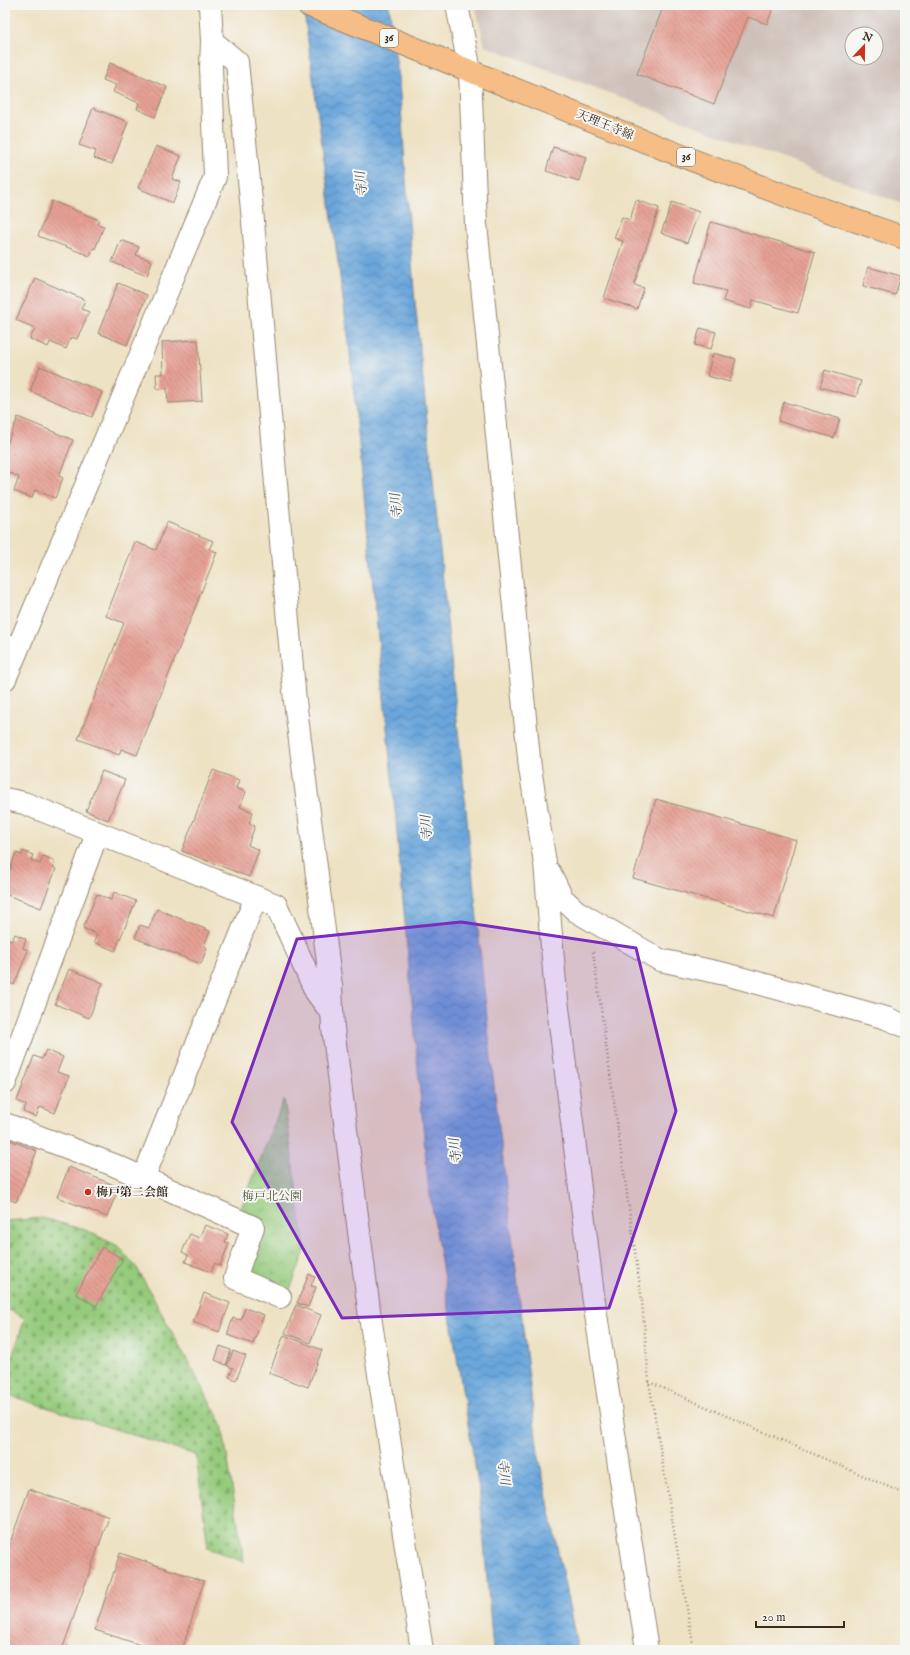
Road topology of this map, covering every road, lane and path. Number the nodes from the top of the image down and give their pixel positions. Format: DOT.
graph roads {
  1 [pos="210,5"];
  2 [pos="308,5"];
  3 [pos="457,5"];
  4 [pos="212,41"];
  5 [pos="470,71"];
  6 [pos="905,238"];
  7 [pos="5,679"];
  8 [pos="5,798"];
  9 [pos="97,834"];
  10 [pos="545,863"];
  11 [pos="256,897"];
  12 [pos="588,918"];
  13 [pos="331,1012"];
  14 [pos="905,1026"];
  15 [pos="5,1083"];
  16 [pos="5,1124"];
  17 [pos="143,1179"];
  18 [pos="280,1297"];
  19 [pos="649,1382"];
  20 [pos="905,1494"];
  21 [pos="422,1650"];
  22 [pos="647,1650"];
  23 [pos="694,1650"];
  1 -- 4 [label="street"];
  2 -- 5 [label="main road, 天理王寺線 / 36"];
  3 -- 5 [label="street"];
  4 -- 7 [label="street"];
  4 -- 13 [label="street"];
  5 -- 6 [label="main road, 天理王寺線 / 36"];
  5 -- 10 [label="street"];
  8 -- 9 [label="street"];
  9 -- 11 [label="street"];
  9 -- 15 [label="street"];
  10 -- 12 [label="street"];
  10 -- 22 [label="street"];
  11 -- 13 [label="street"];
  11 -- 17 [label="street"];
  12 -- 14 [label="street"];
  12 -- 19 [label="path"];
  13 -- 21 [label="street"];
  16 -- 17 [label="street"];
  17 -- 18 [label="street"];
  19 -- 20 [label="path"];
  19 -- 23 [label="path"];
}
